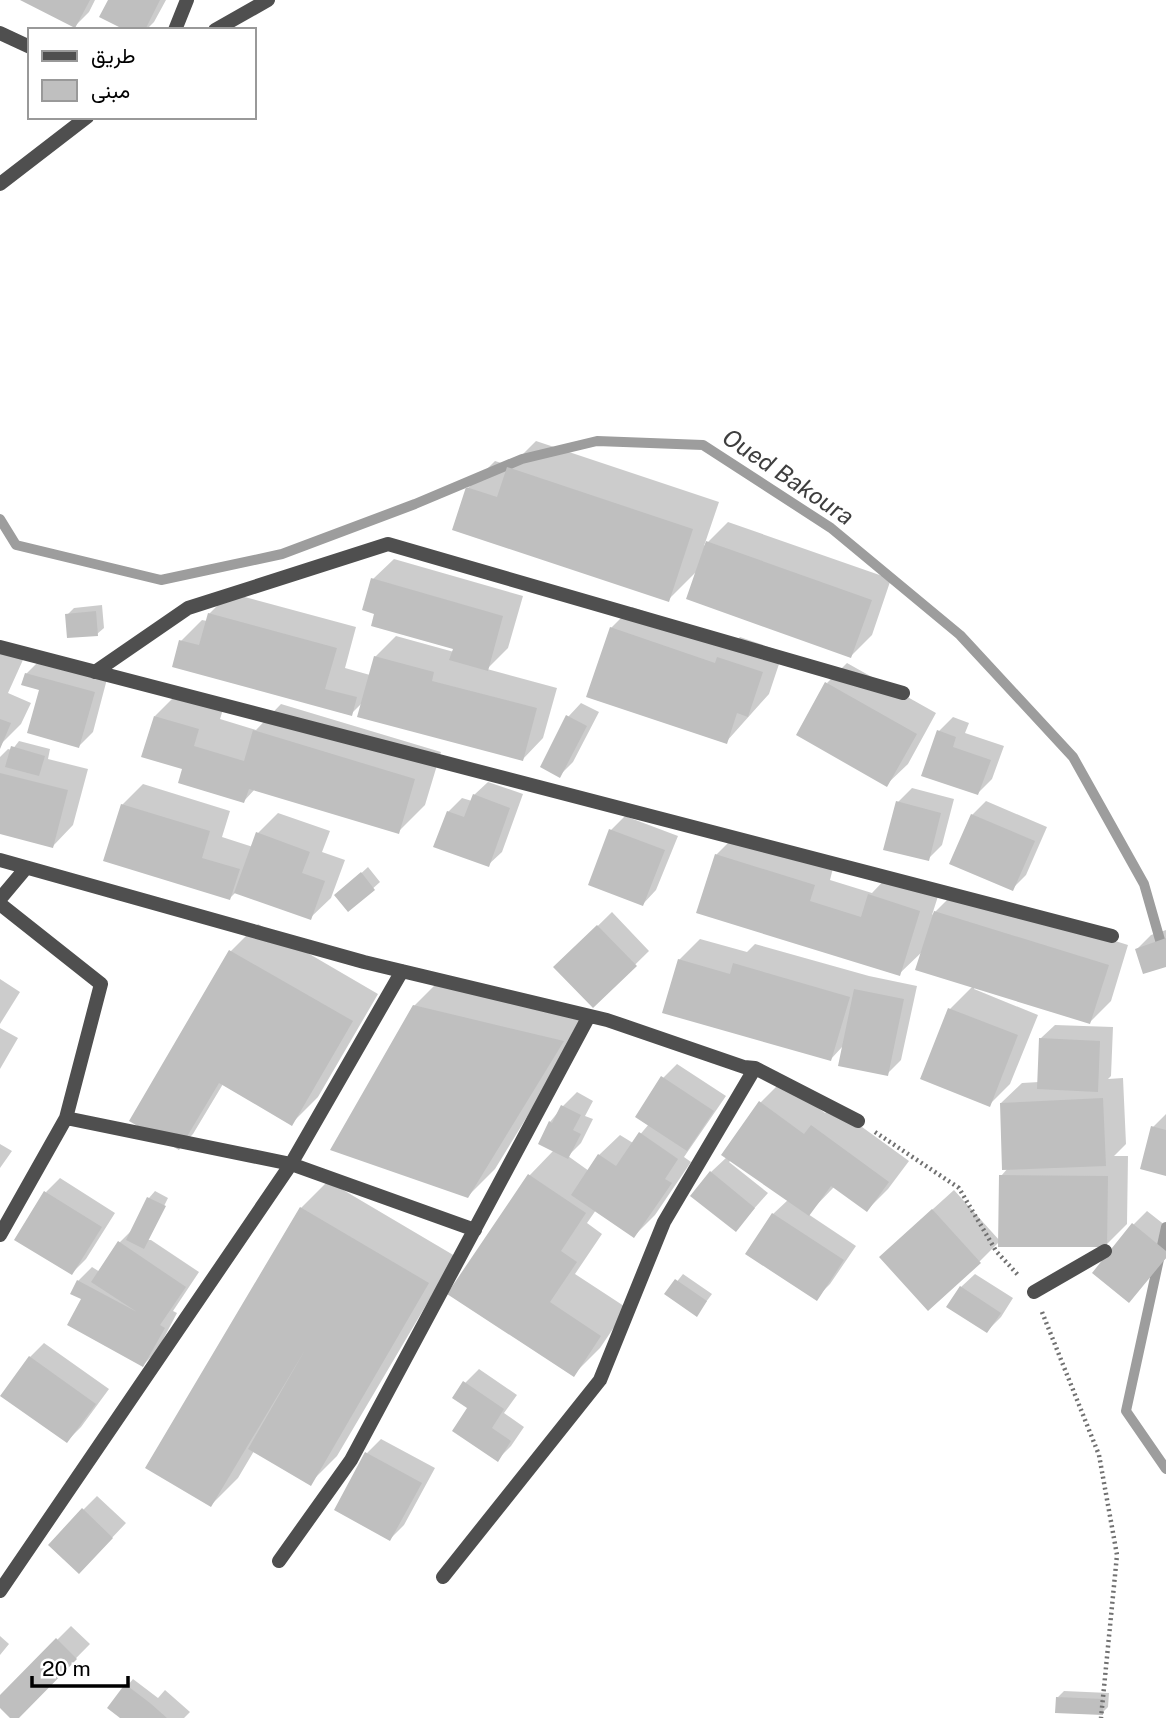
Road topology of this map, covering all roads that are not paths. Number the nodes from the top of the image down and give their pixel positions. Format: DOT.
graph roads {
  1 [pos="187,0"];
  2 [pos="268,0"];
  3 [pos="176,28"];
  4 [pos="219,28"];
  5 [pos="0,33"];
  6 [pos="28,46"];
  7 [pos="84,119"];
  8 [pos="0,184"];
  9 [pos="0,647"];
  10 [pos="95,672"];
  11 [pos="903,693"];
  12 [pos="0,860"];
  13 [pos="26,868"];
  14 [pos="0,901"];
  15 [pos="1112,936"];
  16 [pos="402,971"];
  17 [pos="589,1016"];
  18 [pos="755,1068"];
  19 [pos="66,1118"];
  20 [pos="859,1121"];
  21 [pos="291,1164"];
  22 [pos="475,1230"];
  23 [pos="0,1235"];
  24 [pos="1105,1251"];
  25 [pos="1034,1292"];
  26 [pos="279,1561"];
  27 [pos="443,1577"];
  28 [pos="0,1591"];
  1 -- 3 [label="street"];
  2 -- 4 [label="street"];
  5 -- 6 [label="street"];
  7 -- 8 [label="street"];
  9 -- 10 [label="street"];
  10 -- 11 [label="street"];
  10 -- 15 [label="street"];
  12 -- 13 [label="street"];
  13 -- 14 [label="street"];
  13 -- 16 [label="street"];
  14 -- 19 [label="street"];
  16 -- 17 [label="street"];
  16 -- 21 [label="street"];
  17 -- 18 [label="street"];
  17 -- 22 [label="street"];
  18 -- 20 [label="street"];
  18 -- 27 [label="street"];
  19 -- 21 [label="street"];
  19 -- 23 [label="street"];
  21 -- 22 [label="street"];
  21 -- 28 [label="street"];
  22 -- 26 [label="street"];
  24 -- 25 [label="street"];
}
